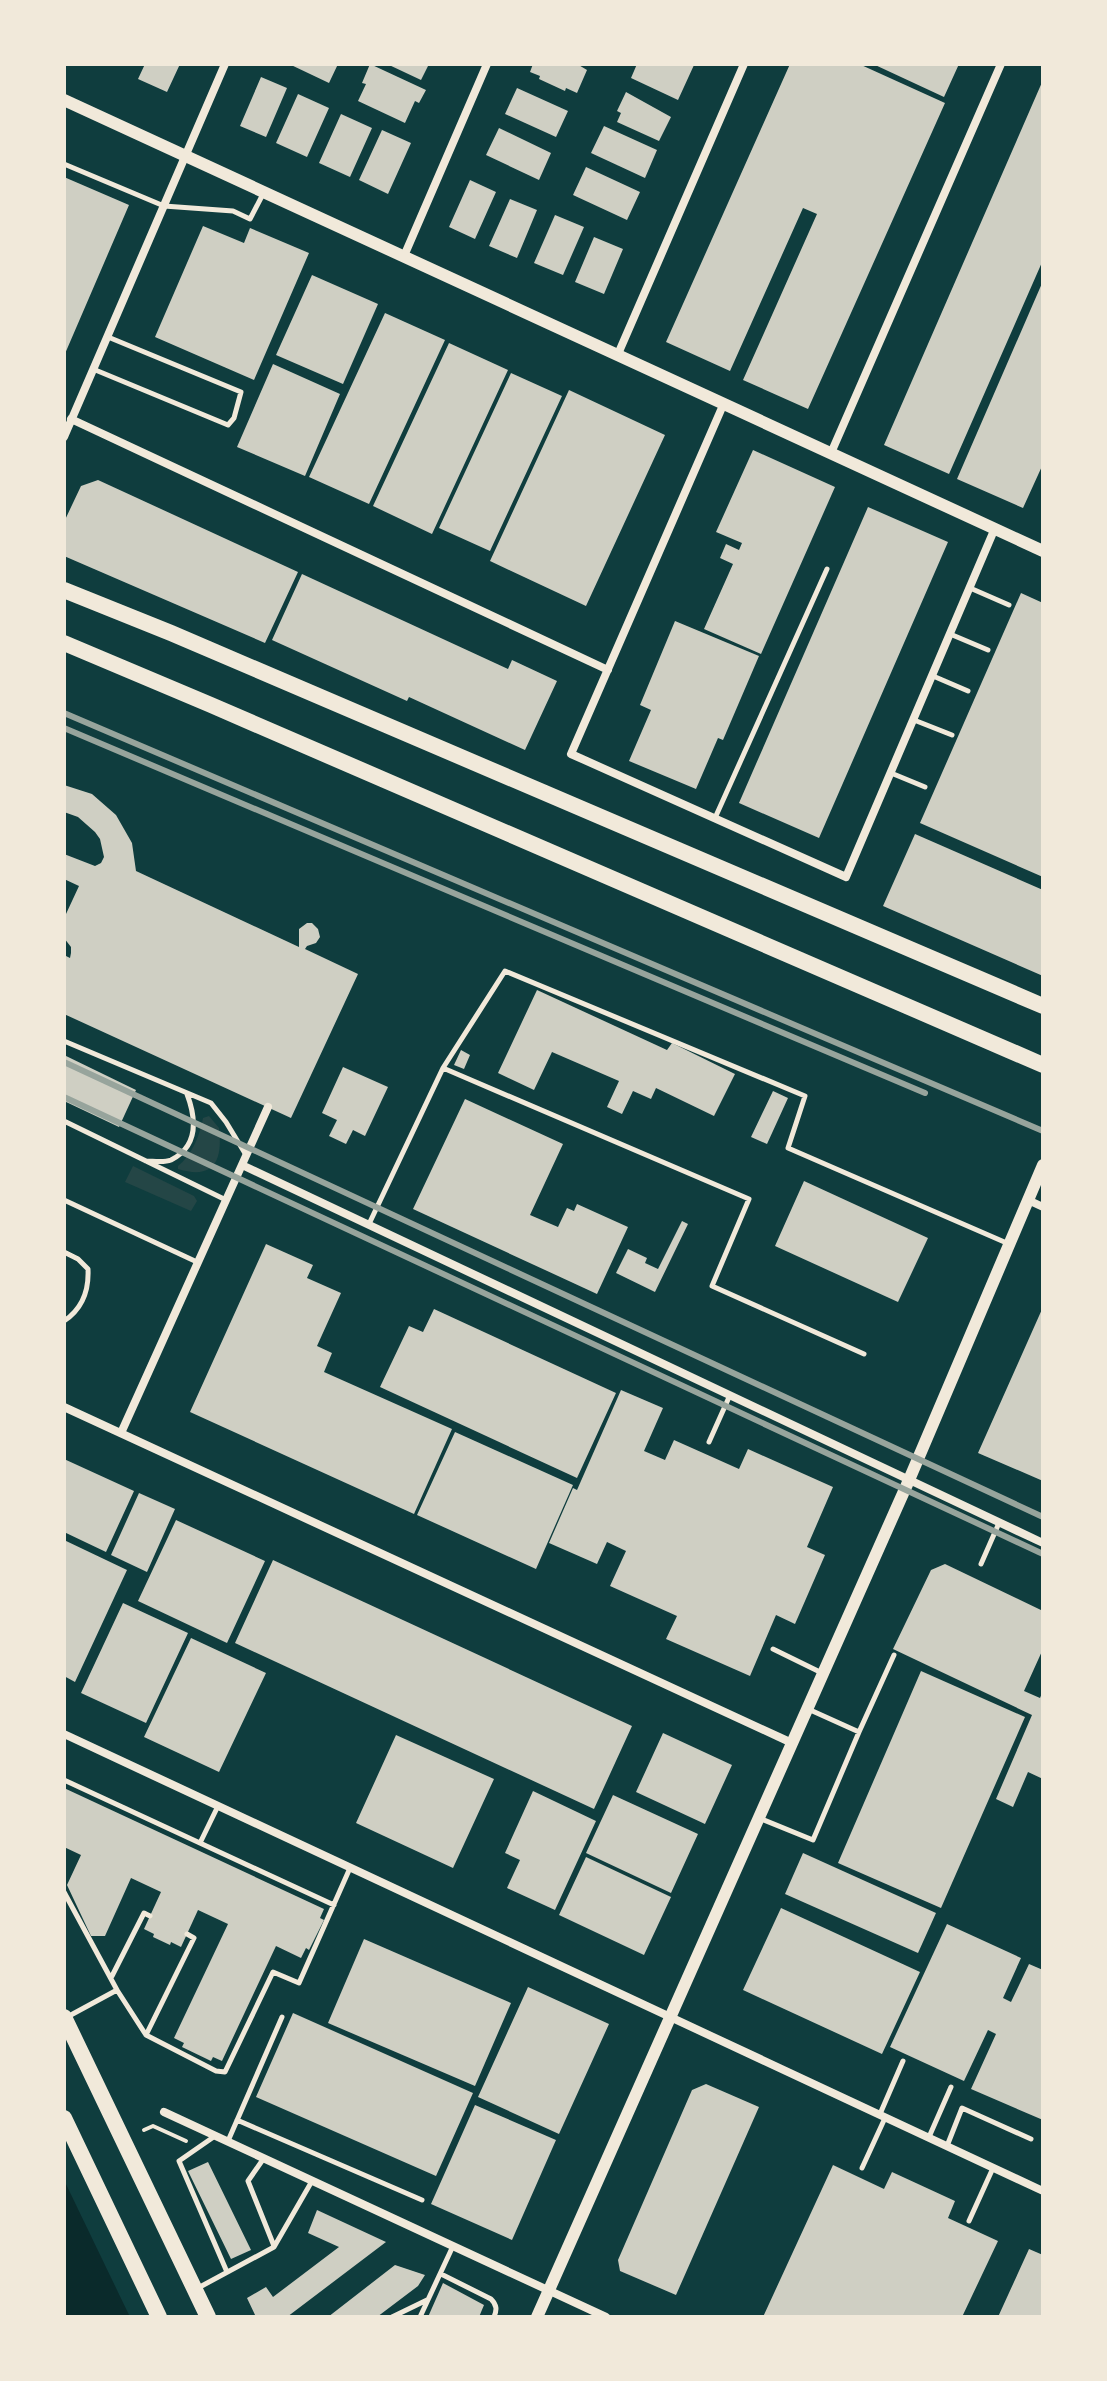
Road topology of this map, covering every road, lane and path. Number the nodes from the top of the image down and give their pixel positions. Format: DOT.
graph roads {
  1 [pos="225,64"];
  2 [pos="487,64"];
  3 [pos="744,64"];
  4 [pos="1001,64"];
  5 [pos="64,100"];
  6 [pos="185,157"];
  7 [pos="64,164"];
  8 [pos="264,193"];
  9 [pos="164,206"];
  10 [pos="404,256"];
  11 [pos="107,337"];
  12 [pos="618,354"];
  13 [pos="93,369"];
  14 [pos="724,403"];
  15 [pos="71,419"];
  16 [pos="64,437"];
  17 [pos="831,453"];
  18 [pos="995,528"];
  19 [pos="1043,551"];
  20 [pos="827,569"];
  21 [pos="969,588"];
  22 [pos="64,590"];
  23 [pos="1009,605"];
  24 [pos="950,634"];
  25 [pos="64,643"];
  26 [pos="988,650"];
  27 [pos="608,670"];
  28 [pos="932,675"];
  29 [pos="968,691"];
  30 [pos="913,719"];
  31 [pos="952,735"];
  32 [pos="890,772"];
  33 [pos="925,787"];
  34 [pos="714,819"];
  35 [pos="1043,1006"];
  36 [pos="64,1041"];
  37 [pos="1043,1065"];
  38 [pos="443,1068"];
  39 [pos="186,1093"];
  40 [pos="268,1107"];
  41 [pos="64,1121"];
  42 [pos="246,1155"];
  43 [pos="144,1161"];
  44 [pos="242,1165"];
  45 [pos="1043,1165"];
  46 [pos="64,1200"];
  47 [pos="227,1200"];
  48 [pos="1028,1200"];
  49 [pos="1043,1207"];
  50 [pos="368,1225"];
  51 [pos="1009,1244"];
  52 [pos="64,1252"];
  53 [pos="198,1263"];
  54 [pos="64,1321"];
  55 [pos="864,1354"];
  56 [pos="730,1395"];
  57 [pos="64,1407"];
  58 [pos="121,1433"];
  59 [pos="709,1442"];
  60 [pos="909,1480"];
  61 [pos="1000,1522"];
  62 [pos="1043,1543"];
  63 [pos="981,1564"];
  64 [pos="773,1649"];
  65 [pos="894,1655"];
  66 [pos="823,1674"];
  67 [pos="807,1709"];
  68 [pos="859,1732"];
  69 [pos="65,1738"];
  70 [pos="792,1743"];
  71 [pos="64,1780"];
  72 [pos="218,1806"];
  73 [pos="759,1818"];
  74 [pos="200,1843"];
  75 [pos="350,1868"];
  76 [pos="64,1892"];
  77 [pos="334,1905"];
  78 [pos="150,1916"];
  79 [pos="187,1934"];
  80 [pos="111,1977"];
  81 [pos="117,1990"];
  82 [pos="282,2017"];
  83 [pos="670,2017"];
  84 [pos="64,2018"];
  85 [pos="146,2035"];
  86 [pos="903,2061"];
  87 [pos="951,2087"];
  88 [pos="164,2112"];
  89 [pos="883,2116"];
  90 [pos="64,2118"];
  91 [pos="237,2120"];
  92 [pos="144,2130"];
  93 [pos="216,2136"];
  94 [pos="929,2137"];
  95 [pos="1031,2139"];
  96 [pos="228,2141"];
  97 [pos="947,2146"];
  98 [pos="199,2147"];
  99 [pos="264,2158"];
  100 [pos="993,2167"];
  101 [pos="862,2168"];
  102 [pos="312,2181"];
  103 [pos="1043,2191"];
  104 [pos="422,2200"];
  105 [pos="969,2221"];
  106 [pos="453,2246"];
  107 [pos="274,2247"];
  108 [pos="227,2272"];
  109 [pos="441,2274"];
  110 [pos="195,2290"];
  111 [pos="548,2291"];
  112 [pos="427,2300"];
  113 [pos="159,2317"];
  114 [pos="208,2317"];
  115 [pos="392,2317"];
  116 [pos="420,2317"];
  117 [pos="494,2317"];
  118 [pos="537,2317"];
  119 [pos="606,2317"];
  1 -- 6 [label="street"];
  2 -- 10 [label="street"];
  3 -- 12 [label="street"];
  4 -- 17 [label="street"];
  5 -- 6 [label="street"];
  6 -- 8 [label="street"];
  6 -- 9 [label="street"];
  7 -- 9 [label="lane"];
  8 -- 9 [label="lane"];
  8 -- 10 [label="street"];
  9 -- 11 [label="street"];
  10 -- 12 [label="street"];
  11 -- 13 [label="street"];
  11 -- 13 [label="lane"];
  12 -- 14 [label="street"];
  13 -- 15 [label="street"];
  14 -- 17 [label="street"];
  14 -- 27 [label="street"];
  15 -- 16 [label="street"];
  15 -- 27 [label="street"];
  17 -- 18 [label="street"];
  18 -- 19 [label="street"];
  18 -- 21 [label="street"];
  20 -- 34 [label="lane"];
  21 -- 23 [label="lane"];
  21 -- 24 [label="street"];
  22 -- 35 [label="main road"];
  24 -- 26 [label="lane"];
  24 -- 28 [label="street"];
  25 -- 37 [label="main road"];
  27 -- 34 [label="street"];
  28 -- 29 [label="lane"];
  28 -- 30 [label="street"];
  30 -- 31 [label="lane"];
  30 -- 32 [label="street"];
  32 -- 33 [label="lane"];
  32 -- 34 [label="street"];
  36 -- 39 [label="lane"];
  38 -- 50 [label="lane"];
  38 -- 51 [label="lane"];
  38 -- 55 [label="lane"];
  39 -- 42 [label="lane"];
  39 -- 43 [label="lane"];
  40 -- 42 [label="street"];
  41 -- 43 [label="lane"];
  42 -- 44 [label="street"];
  43 -- 47 [label="lane"];
  44 -- 47 [label="street"];
  44 -- 50 [label="street"];
  45 -- 48 [label="street"];
  46 -- 53 [label="lane"];
  47 -- 53 [label="street"];
  48 -- 49 [label="street"];
  48 -- 51 [label="street"];
  50 -- 56 [label="street"];
  51 -- 60 [label="street"];
  52 -- 54 [label="lane"];
  53 -- 58 [label="street"];
  56 -- 59 [label="lane"];
  56 -- 60 [label="street"];
  57 -- 58 [label="street"];
  58 -- 70 [label="street"];
  60 -- 61 [label="street"];
  60 -- 66 [label="street"];
  61 -- 62 [label="street"];
  61 -- 63 [label="lane"];
  64 -- 66 [label="lane"];
  65 -- 68 [label="lane"];
  66 -- 67 [label="street"];
  67 -- 68 [label="lane"];
  67 -- 70 [label="street"];
  68 -- 73 [label="lane"];
  69 -- 72 [label="street"];
  70 -- 73 [label="street"];
  71 -- 74 [label="lane"];
  72 -- 74 [label="lane"];
  72 -- 75 [label="street"];
  73 -- 83 [label="street"];
  74 -- 77 [label="lane"];
  75 -- 77 [label="lane"];
  75 -- 83 [label="street"];
  76 -- 80 [label="lane"];
  77 -- 85 [label="lane"];
  78 -- 80 [label="lane"];
  79 -- 85 [label="lane"];
  80 -- 81 [label="lane"];
  81 -- 84 [label="lane"];
  81 -- 85 [label="lane"];
  82 -- 91 [label="lane"];
  83 -- 89 [label="street"];
  83 -- 111 [label="street"];
  84 -- 110 [label="main road"];
  86 -- 89 [label="lane"];
  87 -- 94 [label="lane"];
  88 -- 93 [label="street"];
  89 -- 94 [label="street"];
  89 -- 101 [label="lane"];
  90 -- 113 [label="main road"];
  91 -- 96 [label="lane"];
  91 -- 104 [label="lane"];
  92 -- 98 [label="path"];
  93 -- 96 [label="street"];
  93 -- 98 [label="lane"];
  94 -- 97 [label="street"];
  95 -- 97 [label="lane"];
  96 -- 99 [label="street"];
  97 -- 100 [label="street"];
  98 -- 108 [label="lane"];
  99 -- 102 [label="street"];
  99 -- 107 [label="lane"];
  100 -- 103 [label="street"];
  100 -- 105 [label="lane"];
  102 -- 106 [label="street"];
  102 -- 107 [label="lane"];
  106 -- 109 [label="lane"];
  106 -- 111 [label="street"];
  107 -- 108 [label="lane"];
  108 -- 110 [label="lane"];
  109 -- 112 [label="lane"];
  109 -- 117 [label="lane"];
  110 -- 114 [label="main road"];
  111 -- 118 [label="street"];
  111 -- 119 [label="street"];
  112 -- 115 [label="lane"];
  112 -- 116 [label="lane"];
}
